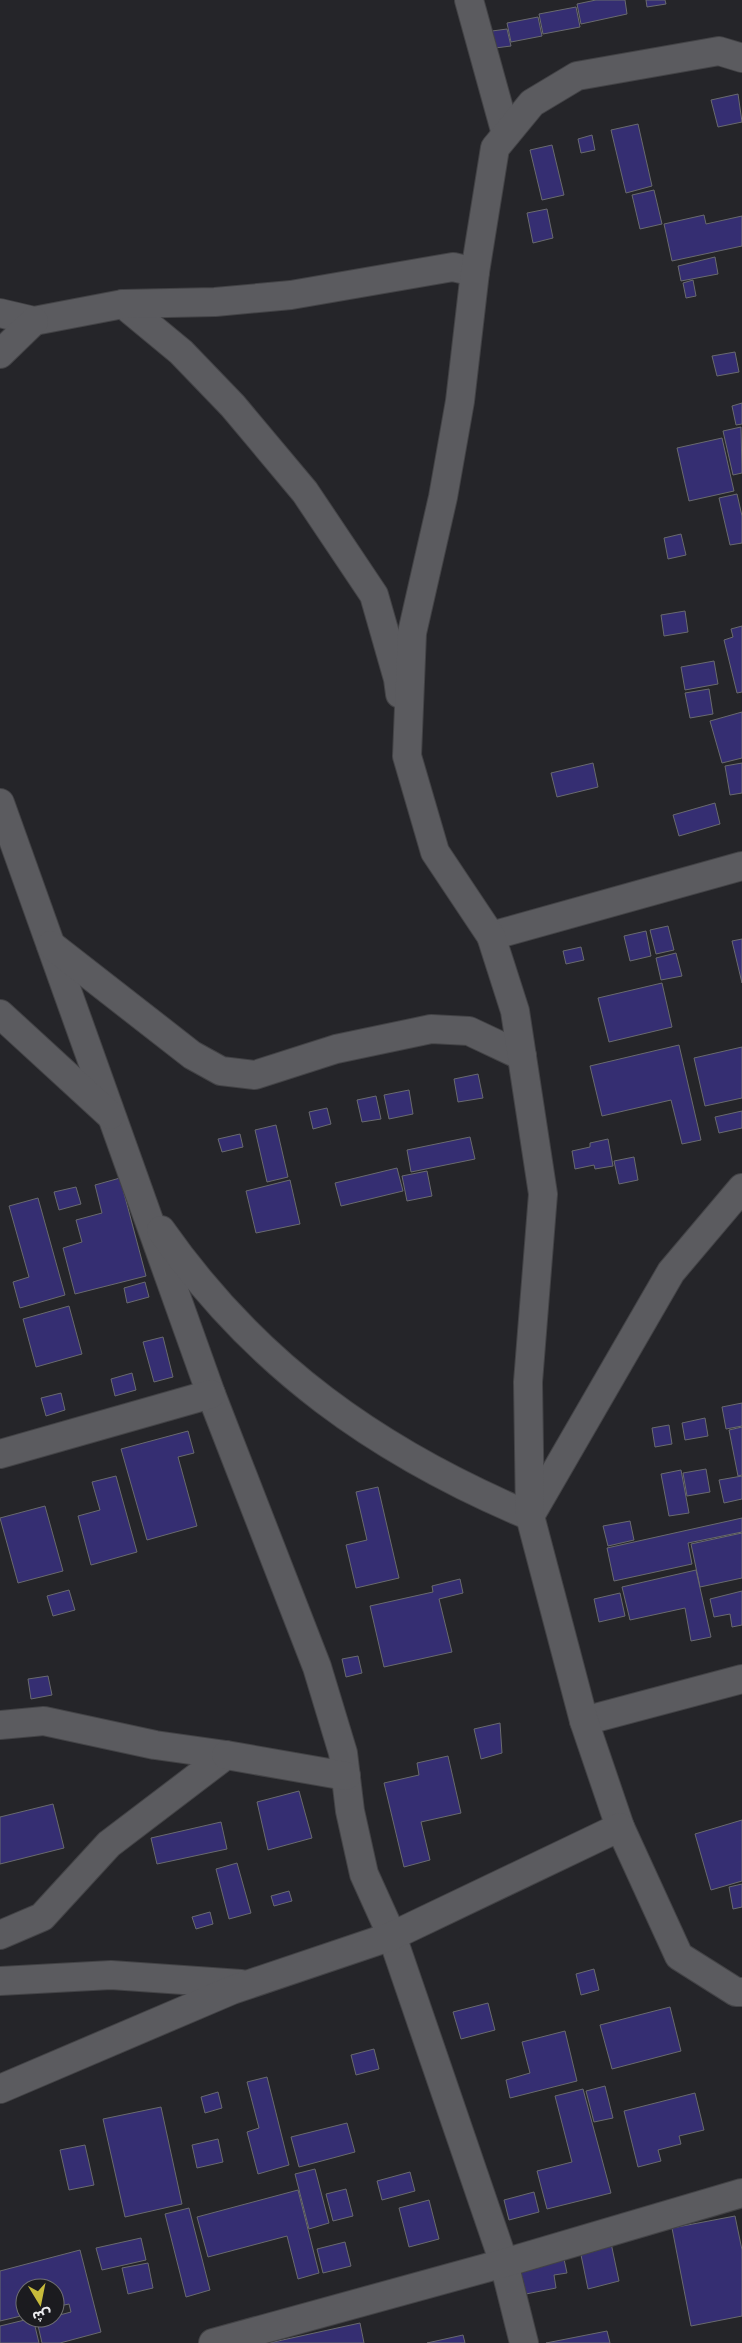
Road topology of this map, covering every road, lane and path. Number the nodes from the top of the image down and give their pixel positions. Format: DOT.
graph roads {
  1 [pos="469,0"];
  2 [pos="742,58"];
  3 [pos="506,134"];
  4 [pos="475,272"];
  5 [pos="123,304"];
  6 [pos="0,313"];
  7 [pos="34,321"];
  8 [pos="0,354"];
  9 [pos="407,756"];
  10 [pos="0,803"];
  11 [pos="742,866"];
  12 [pos="491,936"];
  13 [pos="51,945"];
  14 [pos="0,1014"];
  15 [pos="522,1056"];
  16 [pos="112,1118"];
  17 [pos="742,1188"];
  18 [pos="142,1203"];
  19 [pos="211,1394"];
  20 [pos="0,1454"];
  21 [pos="530,1516"];
  22 [pos="742,1679"];
  23 [pos="584,1721"];
  24 [pos="0,1725"];
  25 [pos="226,1754"];
  26 [pos="346,1776"];
  27 [pos="620,1827"];
  28 [pos="0,1935"];
  29 [pos="392,1936"];
  30 [pos="0,1981"];
  31 [pos="248,1985"];
  32 [pos="742,1992"];
  33 [pos="0,2089"];
  34 [pos="742,2193"];
  35 [pos="504,2263"];
  36 [pos="213,2343"];
  37 [pos="524,2343"];
  1 -- 3 [label="street"];
  2 -- 3 [label="street"];
  3 -- 4 [label="street"];
  4 -- 5 [label="street"];
  4 -- 9 [label="street"];
  5 -- 7 [label="street"];
  5 -- 9 [label="street"];
  6 -- 7 [label="street"];
  7 -- 8 [label="street"];
  9 -- 12 [label="street"];
  10 -- 13 [label="street"];
  11 -- 12 [label="street"];
  12 -- 15 [label="street"];
  13 -- 15 [label="street"];
  13 -- 16 [label="street"];
  14 -- 16 [label="street"];
  15 -- 21 [label="street"];
  16 -- 18 [label="street"];
  17 -- 21 [label="street"];
  18 -- 19 [label="street"];
  18 -- 21 [label="street"];
  19 -- 20 [label="street"];
  19 -- 26 [label="street"];
  21 -- 23 [label="street"];
  22 -- 23 [label="street"];
  23 -- 27 [label="street"];
  24 -- 25 [label="street"];
  25 -- 26 [label="street"];
  25 -- 28 [label="street"];
  26 -- 29 [label="street"];
  27 -- 29 [label="street"];
  27 -- 32 [label="street"];
  29 -- 31 [label="street"];
  29 -- 35 [label="street"];
  30 -- 31 [label="street"];
  31 -- 33 [label="street"];
  34 -- 35 [label="street"];
  35 -- 36 [label="street"];
  35 -- 37 [label="street"];
}
